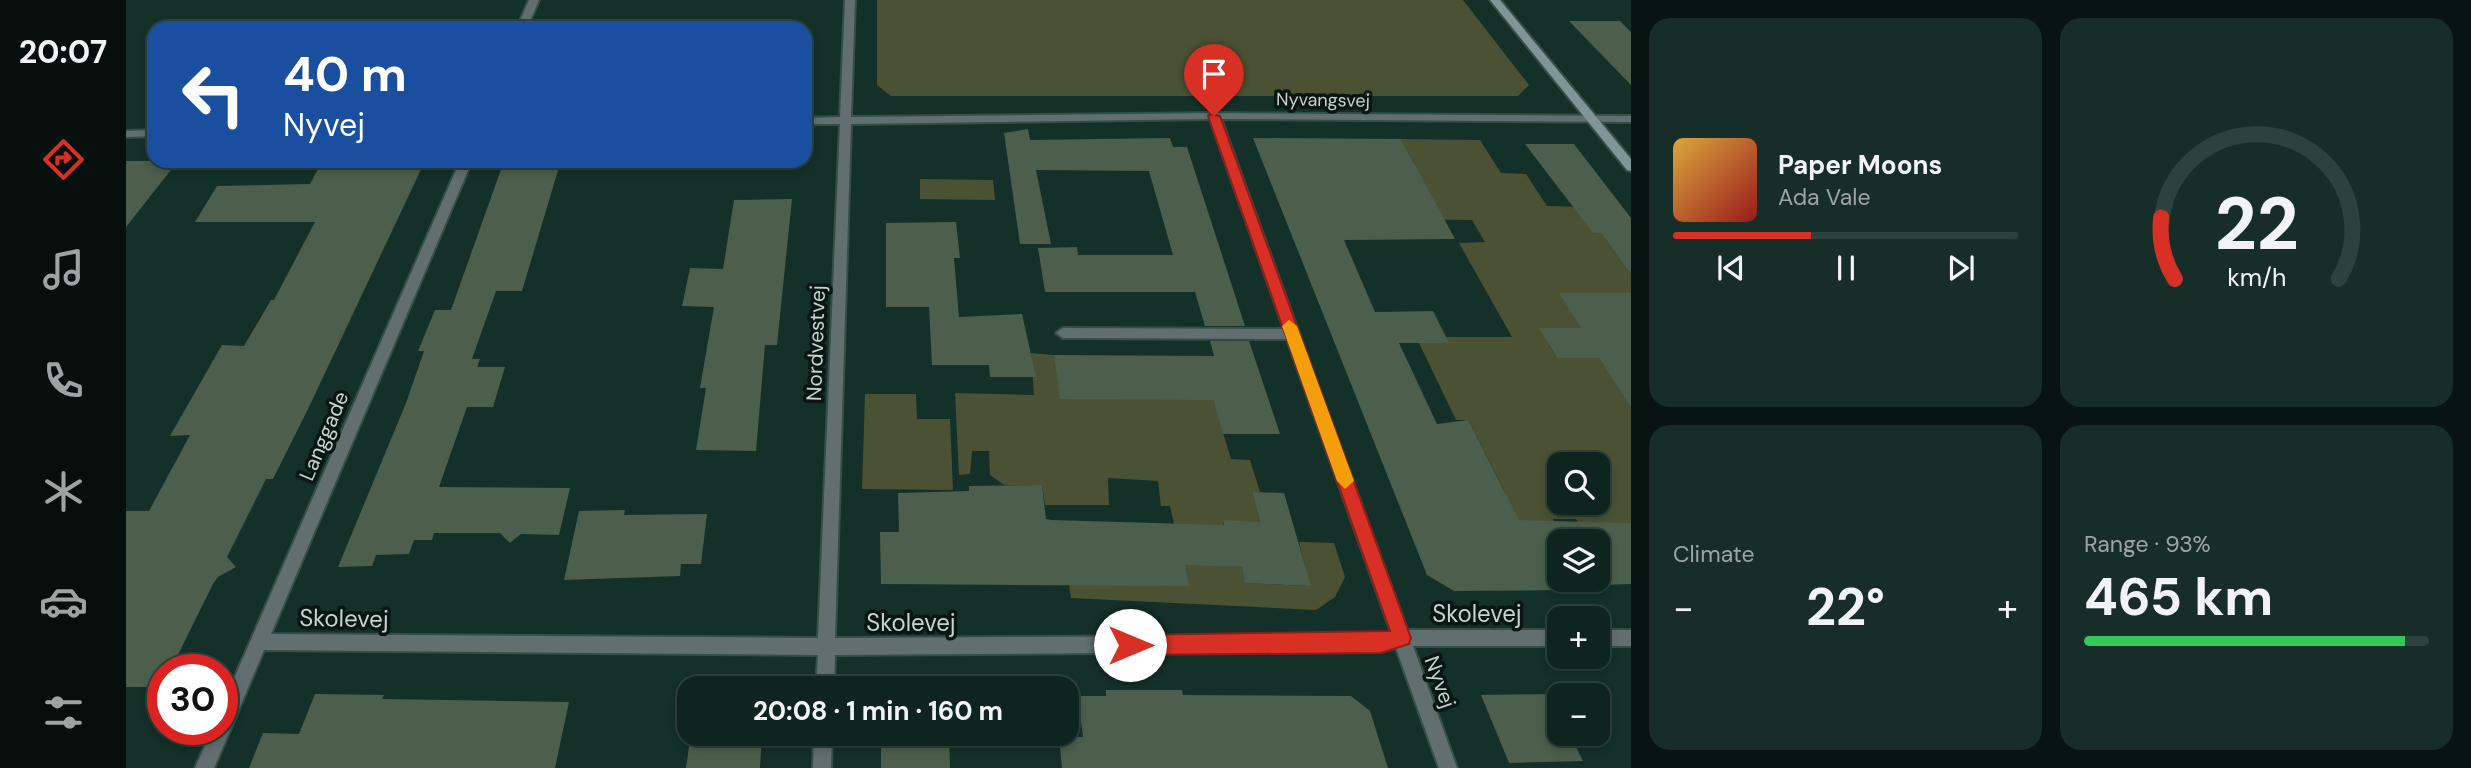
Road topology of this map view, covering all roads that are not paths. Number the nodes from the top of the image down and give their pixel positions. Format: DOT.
graph roads {
  1 [pos="534,0"];
  2 [pos="850,0"];
  3 [pos="1495,0"];
  4 [pos="525,21"];
  5 [pos="1214,116"];
  6 [pos="1592,119"];
  7 [pos="1631,119"];
  8 [pos="845,120"];
  9 [pos="812,121"];
  10 [pos="147,133"];
  11 [pos="126,134"];
  12 [pos="1631,167"];
  13 [pos="463,168"];
  14 [pos="1063,333"];
  15 [pos="1292,334"];
  16 [pos="1402,638"];
  17 [pos="1547,638"];
  18 [pos="1610,638"];
  19 [pos="1631,638"];
  20 [pos="262,642"];
  21 [pos="826,647"];
  22 [pos="825,676"];
  23 [pos="238,694"];
  24 [pos="215,745"];
  25 [pos="823,746"];
  26 [pos="204,768"];
  27 [pos="822,768"];
  28 [pos="1448,768"];
  1 -- 4 [label="street"];
  2 -- 8 [label="street, Nordvestvej"];
  3 -- 6 [label="street"];
  5 -- 6 [label="street, Nyvangsvej"];
  5 -- 8 [label="street, Nyvangsvej"];
  5 -- 15 [label="street, Nyvej"];
  6 -- 7 [label="street, Nyvangsvej"];
  6 -- 12 [label="street"];
  8 -- 9 [label="street, Nyvangsvej"];
  8 -- 21 [label="street, Nordvestvej"];
  10 -- 11 [label="street"];
  13 -- 20 [label="street, Langgade"];
  14 -- 15 [label="street"];
  15 -- 16 [label="street, Nyvej"];
  16 -- 17 [label="street, Skolevej"];
  16 -- 21 [label="street, Skolevej"];
  16 -- 28 [label="street, Nyvej"];
  18 -- 19 [label="street"];
  20 -- 21 [label="street, Skolevej"];
  20 -- 23 [label="street, Langgade"];
  21 -- 22 [label="street, Nordvestvej"];
  24 -- 26 [label="street, Langgade"];
  25 -- 27 [label="street"];
}
